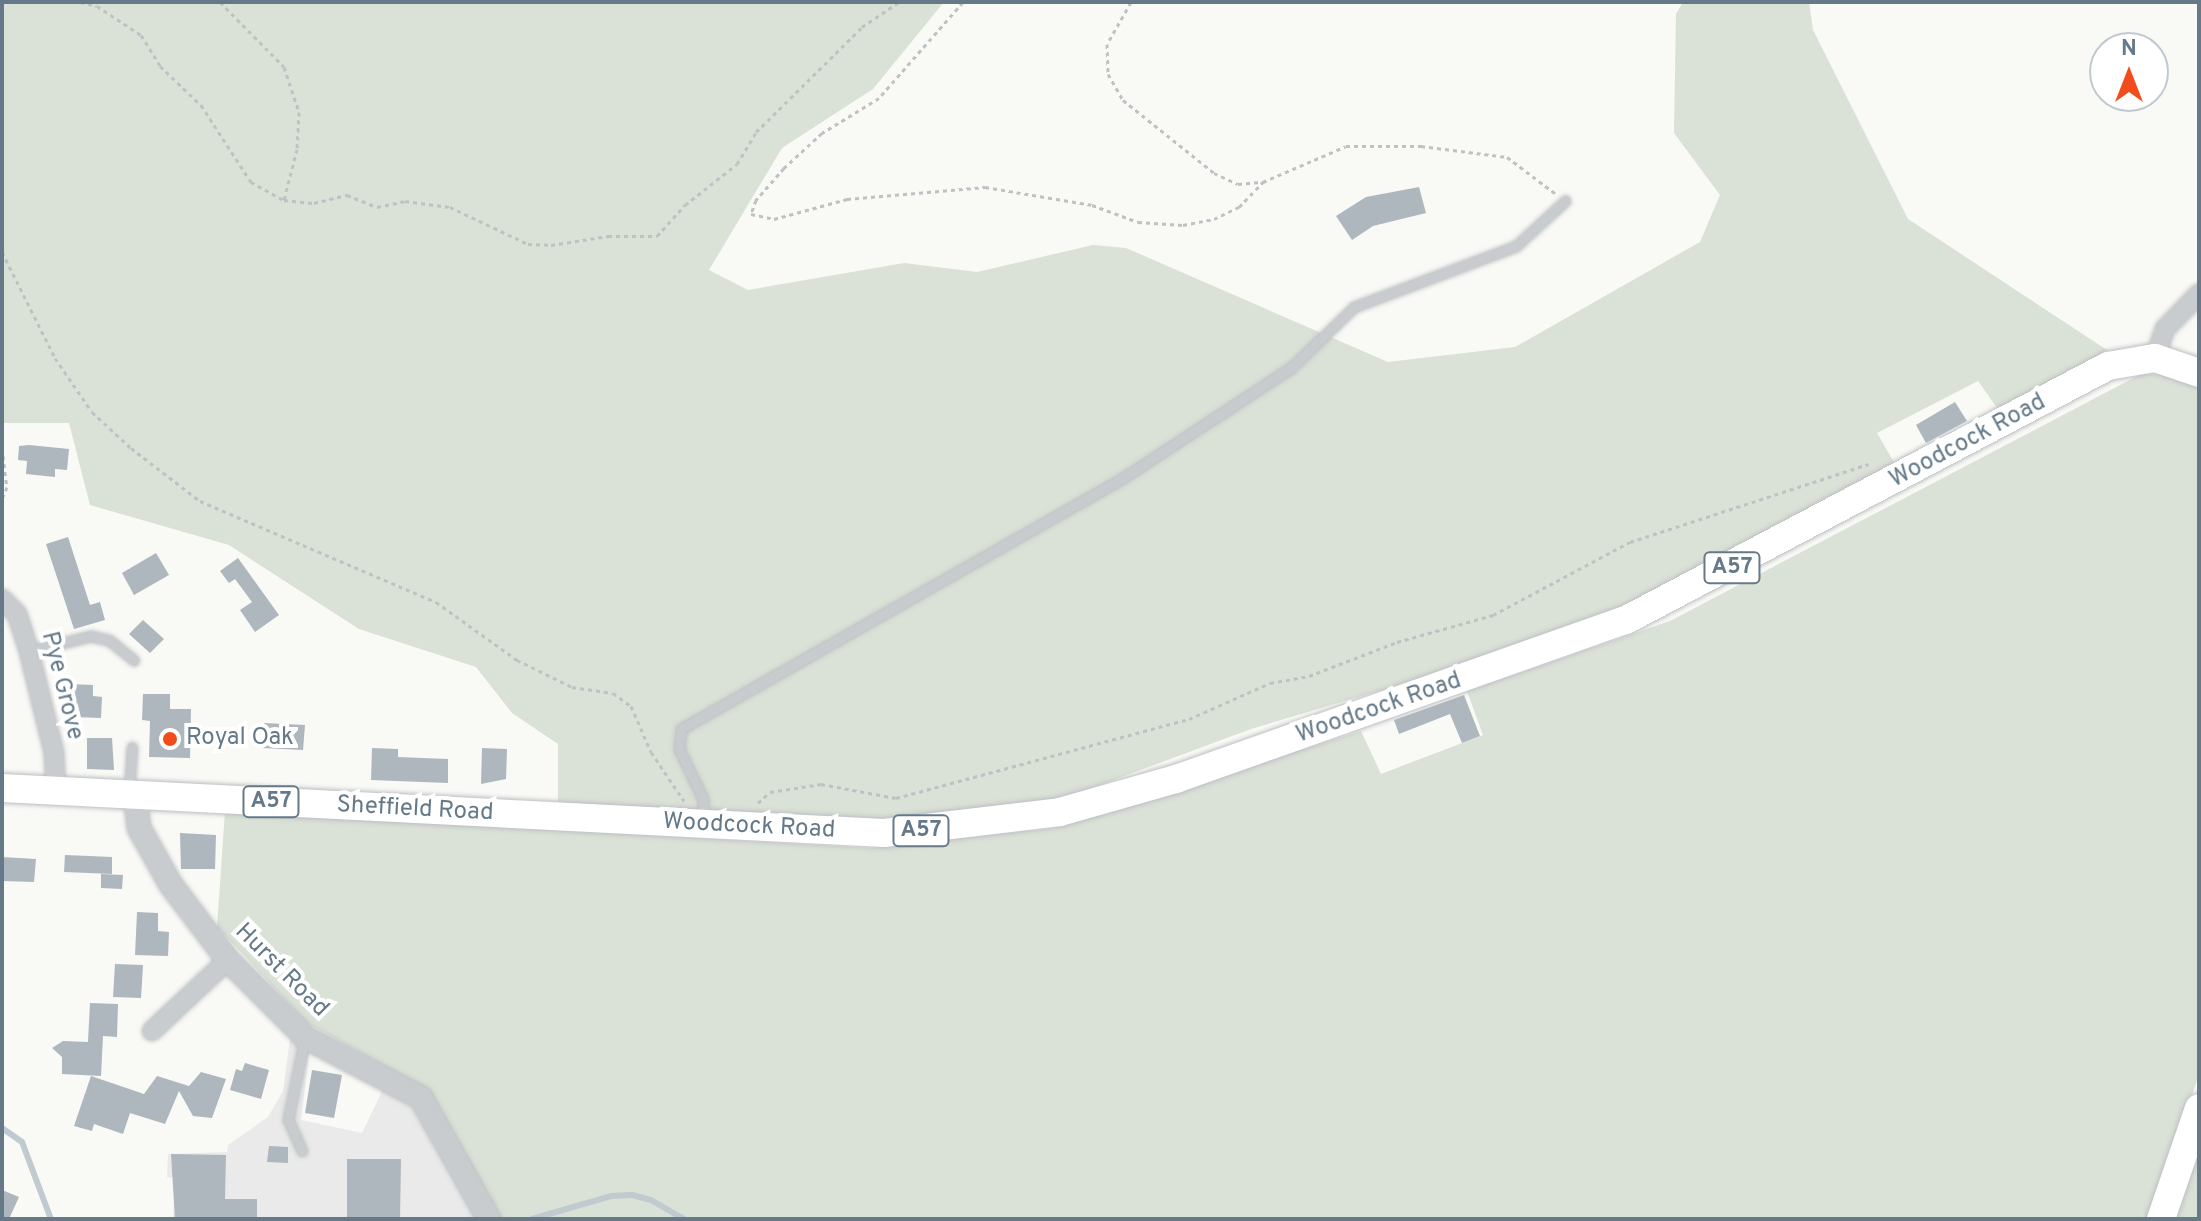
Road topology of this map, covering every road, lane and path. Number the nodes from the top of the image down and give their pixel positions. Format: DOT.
graph roads {
  1 [pos="80,2"];
  2 [pos="220,2"];
  3 [pos="899,2"];
  4 [pos="963,2"];
  5 [pos="1131,2"];
  6 [pos="1263,182"];
  7 [pos="284,200"];
  8 [pos="1565,201"];
  9 [pos="2,252"];
  10 [pos="2199,294"];
  11 [pos="2155,358"];
  12 [pos="2199,373"];
  13 [pos="2,448"];
  14 [pos="1885,487"];
  15 [pos="2,499"];
  16 [pos="2,599"];
  17 [pos="29,651"];
  18 [pos="134,660"];
  19 [pos="132,747"];
  20 [pos="2,788"];
  21 [pos="56,791"];
  22 [pos="132,795"];
  23 [pos="684,799"];
  24 [pos="541,817"];
  25 [pos="718,827"];
  26 [pos="228,960"];
  27 [pos="152,1031"];
  28 [pos="305,1037"];
  29 [pos="2199,1108"];
  30 [pos="302,1151"];
  31 [pos="489,1219"];
  32 [pos="2161,1219"];
  1 -- 7 [label="path"];
  2 -- 7 [label="path"];
  3 -- 7 [label="path"];
  4 -- 6 [label="path"];
  5 -- 6 [label="path"];
  6 -- 8 [label="path"];
  8 -- 25 [label="lane"];
  9 -- 23 [label="path"];
  10 -- 11 [label="street"];
  11 -- 12 [label="main road, A57"];
  11 -- 14 [label="main road, Woodcock Road / A57"];
  13 -- 15 [label="path"];
  14 -- 25 [label="main road, Woodcock Road / A57"];
  14 -- 25 [label="path"];
  16 -- 17 [label="street, Pye Grove"];
  17 -- 18 [label="lane"];
  17 -- 21 [label="street, Pye Grove"];
  19 -- 22 [label="lane"];
  20 -- 21 [label="main road, Sheffield Road / A57"];
  21 -- 22 [label="main road, Sheffield Road / A57"];
  22 -- 24 [label="main road, Sheffield Road / A57"];
  22 -- 26 [label="street, Hurst Road"];
  24 -- 25 [label="main road, Woodcock Road / A57"];
  26 -- 27 [label="street"];
  26 -- 28 [label="street, Hurst Road"];
  28 -- 30 [label="lane"];
  28 -- 31 [label="street, Hurst Road"];
  29 -- 32 [label="main road"];
}
